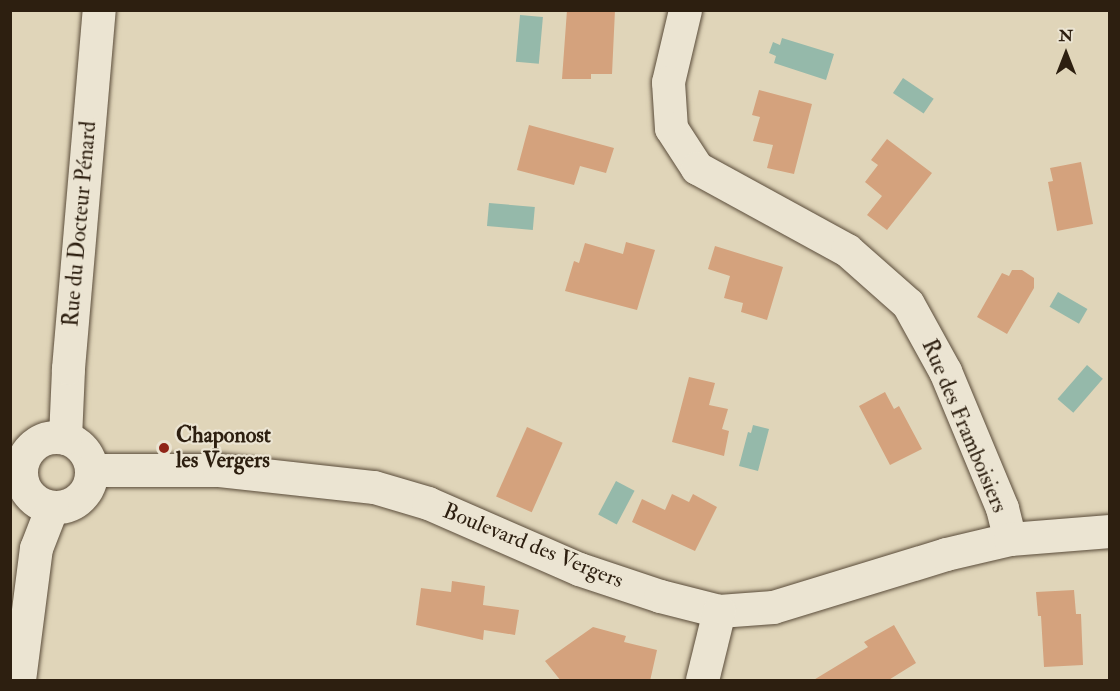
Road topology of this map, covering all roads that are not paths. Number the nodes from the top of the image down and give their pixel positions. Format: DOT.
graph roads {
  1 [pos="99,10"];
  2 [pos="685,10"];
  3 [pos="65,438"];
  4 [pos="17,459"];
  5 [pos="91,470"];
  6 [pos="52,507"];
  7 [pos="1110,531"];
  8 [pos="1010,539"];
  9 [pos="718,611"];
  10 [pos="19,681"];
  11 [pos="702,681"];
  1 -- 3 [label="street, Rue du Docteur Pénard"];
  2 -- 8 [label="street, Rue des Framboisiers"];
  3 -- 4 [label="street"];
  3 -- 5 [label="street"];
  4 -- 6 [label="street"];
  5 -- 6 [label="street"];
  5 -- 9 [label="street, Boulevard des Vergers"];
  6 -- 10 [label="street"];
  7 -- 8 [label="street, Boulevard des Vergers"];
  8 -- 9 [label="street, Boulevard des Vergers"];
  9 -- 11 [label="street"];
}
